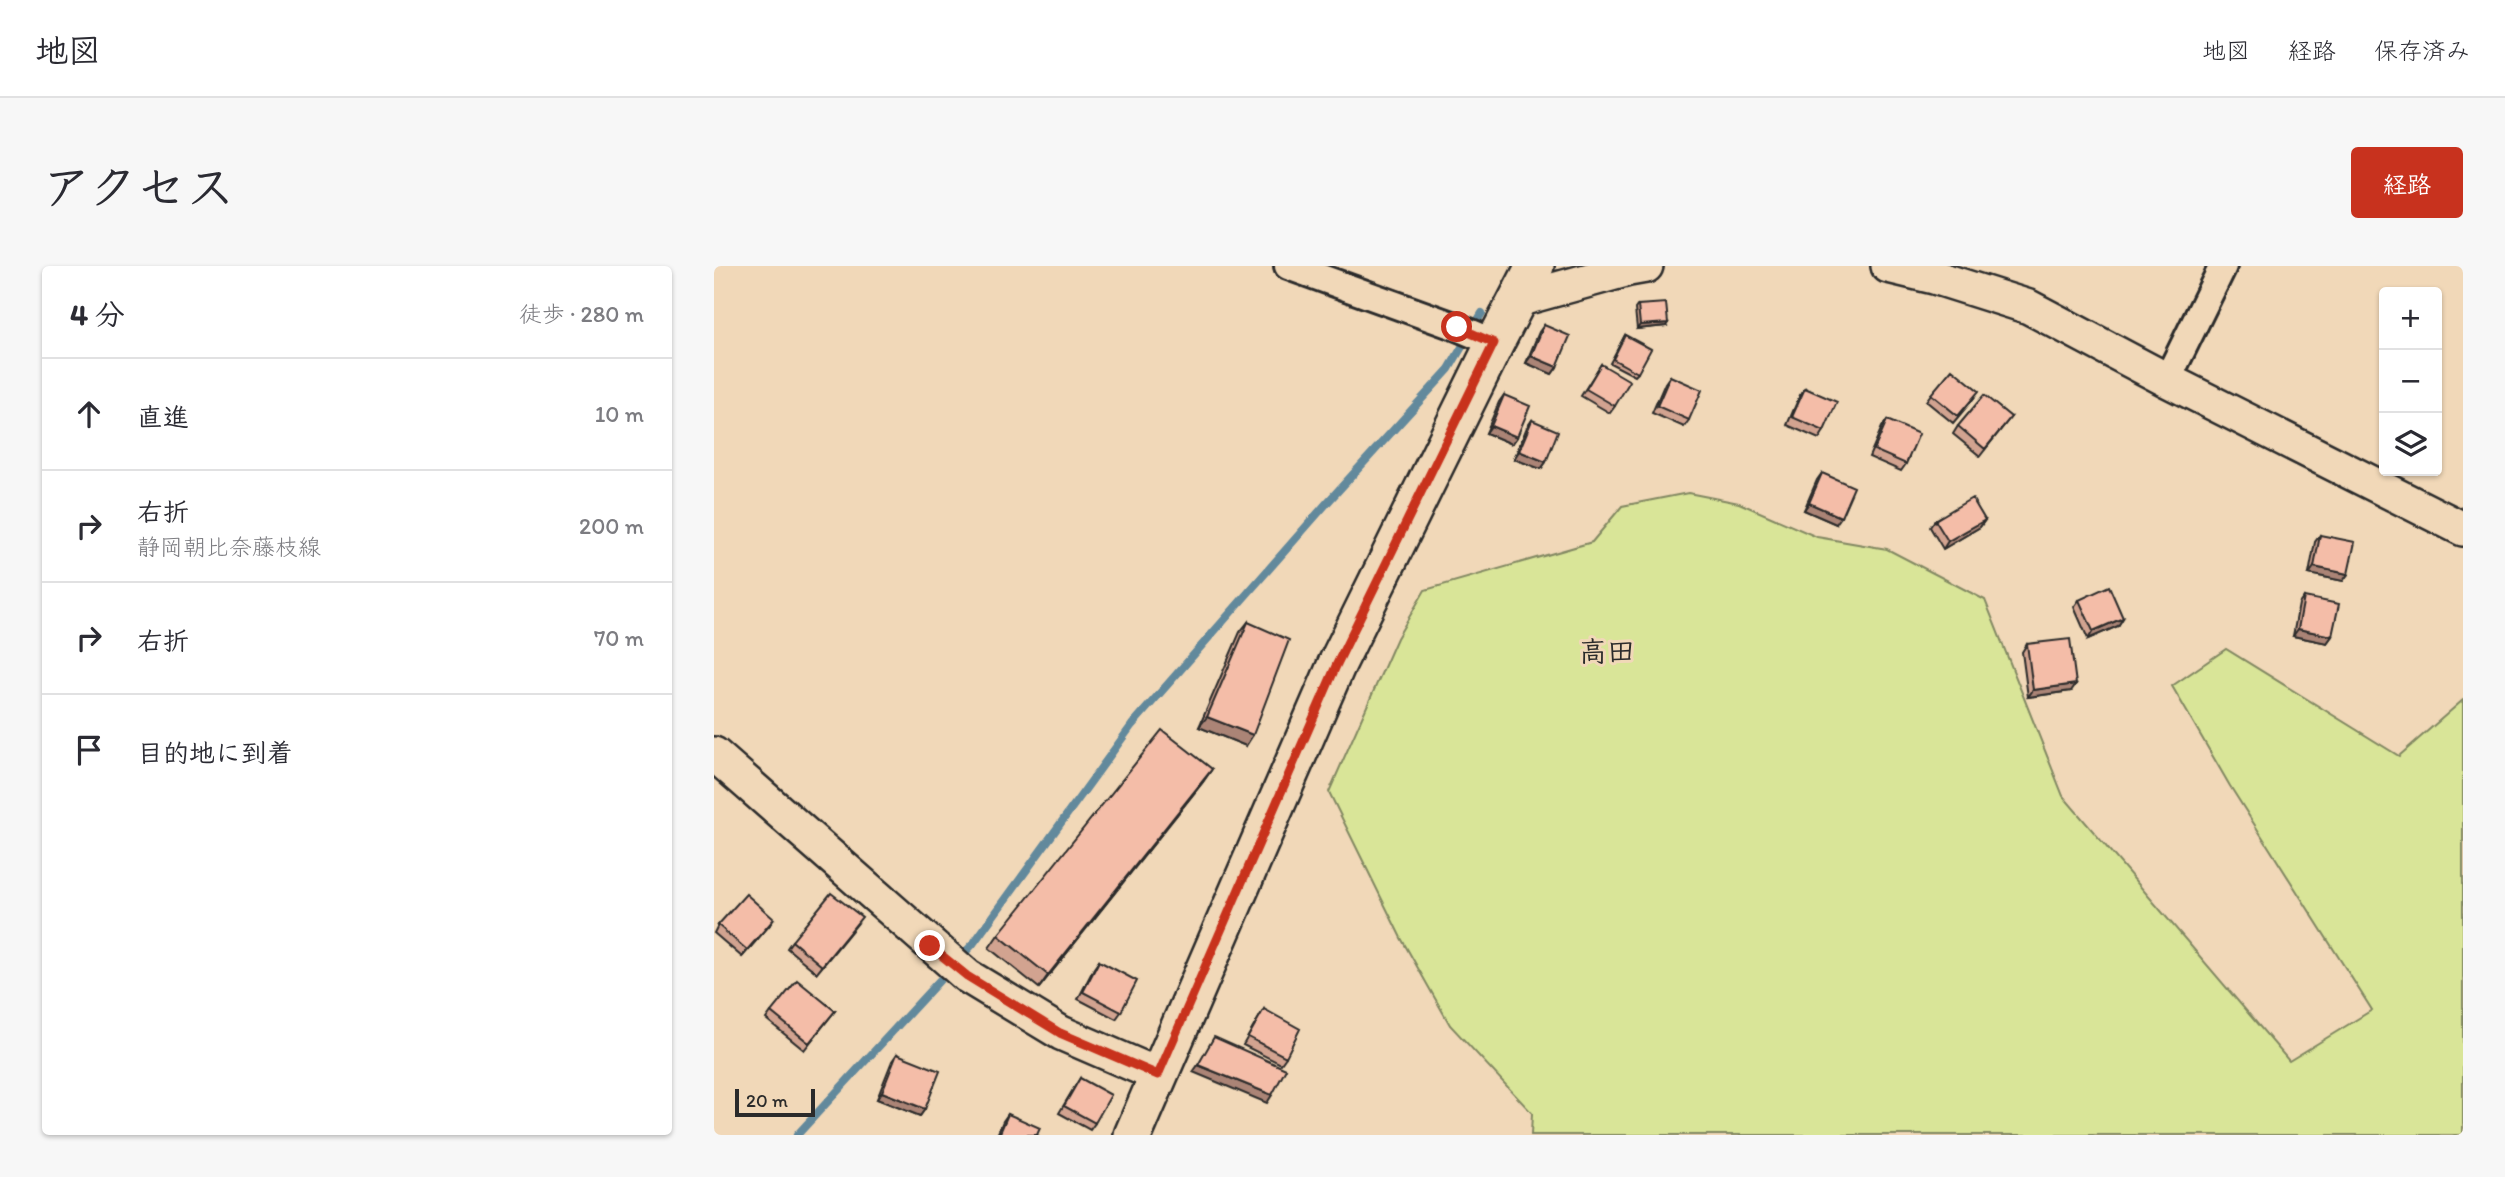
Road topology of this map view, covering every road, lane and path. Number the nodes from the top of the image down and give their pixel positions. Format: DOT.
graph roads {
  1 [pos="1289,266"];
  2 [pos="1535,266"];
  3 [pos="1646,266"];
  4 [pos="1888,266"];
  5 [pos="2223,266"];
  6 [pos="1517,300"];
  7 [pos="1494,343"];
  8 [pos="2167,380"];
  9 [pos="2463,529"];
  10 [pos="714,754"];
  11 [pos="1158,1075"];
  12 [pos="1135,1134"];
  1 -- 7 [label="street"];
  2 -- 6 [label="main road"];
  3 -- 6 [label="street"];
  4 -- 8 [label="street"];
  5 -- 8 [label="street"];
  6 -- 7 [label="main road"];
  7 -- 11 [label="main road"];
  8 -- 9 [label="street"];
  10 -- 11 [label="street"];
  11 -- 12 [label="main road"];
}
